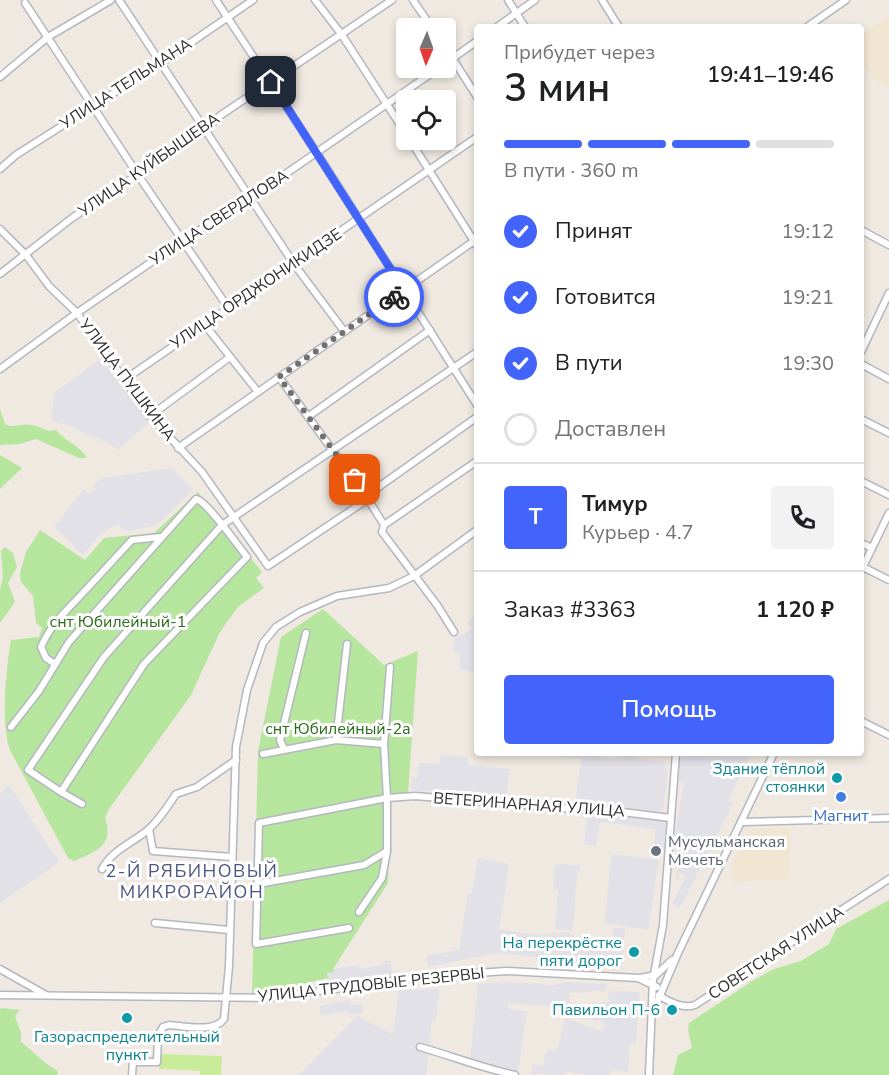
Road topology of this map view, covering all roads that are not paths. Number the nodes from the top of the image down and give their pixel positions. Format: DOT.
graph roads {
  1 [pos="111,0"];
  2 [pos="119,0"];
  3 [pos="216,0"];
  4 [pos="253,0"];
  5 [pos="315,0"];
  6 [pos="392,0"];
  7 [pos="413,0"];
  8 [pos="508,0"];
  9 [pos="535,0"];
  10 [pos="602,0"];
  11 [pos="846,0"];
  12 [pos="25,3"];
  13 [pos="516,13"];
  14 [pos="228,17"];
  15 [pos="425,18"];
  16 [pos="501,24"];
  17 [pos="523,24"];
  18 [pos="617,24"];
  19 [pos="811,24"];
  20 [pos="342,35"];
  21 [pos="48,37"];
  22 [pos="474,43"];
  23 [pos="456,56"];
  24 [pos="161,63"];
  25 [pos="456,63"];
  26 [pos="0,77"];
  27 [pos="424,78"];
  28 [pos="271,82"];
  29 [pos="474,92"];
  30 [pos="386,103"];
  31 [pos="93,106"];
  32 [pos="396,118"];
  33 [pos="205,130"];
  34 [pos="474,139"];
  35 [pos="417,150"];
  36 [pos="317,153"];
  37 [pos="0,170"];
  38 [pos="430,170"];
  39 [pos="138,175"];
  40 [pos="252,197"];
  41 [pos="358,220"];
  42 [pos="0,229"];
  43 [pos="864,232"];
  44 [pos="474,239"];
  45 [pos="182,241"];
  46 [pos="474,243"];
  47 [pos="889,245"];
  48 [pos="26,255"];
  49 [pos="294,264"];
  50 [pos="0,274"];
  51 [pos="404,290"];
  52 [pos="889,293"];
  53 [pos="229,309"];
  54 [pos="77,313"];
  55 [pos="205,325"];
  56 [pos="430,330"];
  57 [pos="344,331"];
  58 [pos="864,346"];
  59 [pos="474,354"];
  60 [pos="230,357"];
  61 [pos="864,366"];
  62 [pos="453,368"];
  63 [pos="0,369"];
  64 [pos="279,377"];
  65 [pos="889,379"];
  66 [pos="124,380"];
  67 [pos="258,392"];
  68 [pos="474,400"];
  69 [pos="150,416"];
  70 [pos="309,416"];
  71 [pos="474,419"];
  72 [pos="864,420"];
  73 [pos="889,433"];
  74 [pos="178,448"];
  75 [pos="332,450"];
  76 [pos="474,463"];
  77 [pos="864,482"];
  78 [pos="889,495"];
  79 [pos="367,497"];
  80 [pos="889,513"];
  81 [pos="233,517"];
  82 [pos="222,525"];
  83 [pos="384,525"];
  84 [pos="474,532"];
  85 [pos="161,537"];
  86 [pos="864,544"];
  87 [pos="872,548"];
  88 [pos="864,565"];
  89 [pos="864,570"];
  90 [pos="414,576"];
  91 [pos="889,580"];
  92 [pos="454,632"];
  93 [pos="306,633"];
  94 [pos="347,644"];
  95 [pos="55,664"];
  96 [pos="390,667"];
  97 [pos="864,722"];
  98 [pos="11,727"];
  99 [pos="889,735"];
  100 [pos="336,740"];
  101 [pos="384,744"];
  102 [pos="284,749"];
  103 [pos="262,754"];
  104 [pos="676,756"];
  105 [pos="773,756"];
  106 [pos="236,760"];
  107 [pos="61,792"];
  108 [pos="387,798"];
  109 [pos="82,804"];
  110 [pos="671,818"];
  111 [pos="889,818"];
  112 [pos="741,822"];
  113 [pos="149,829"];
  114 [pos="387,851"];
  115 [pos="232,857"];
  116 [pos="102,869"];
  117 [pos="889,879"];
  118 [pos="258,884"];
  119 [pos="360,912"];
  120 [pos="155,923"];
  121 [pos="349,928"];
  122 [pos="229,930"];
  123 [pos="678,953"];
  124 [pos="0,969"];
  125 [pos="658,979"];
  126 [pos="0,995"];
  127 [pos="659,995"];
  128 [pos="48,996"];
  129 [pos="227,998"];
  130 [pos="668,1001"];
  131 [pos="654,1008"];
  132 [pos="651,1024"];
  133 [pos="420,1047"];
  134 [pos="132,1075"];
  135 [pos="515,1075"];
  136 [pos="649,1075"];
  1 -- 21 [label="street"];
  2 -- 24 [label="street"];
  3 -- 14 [label="street"];
  4 -- 14 [label="street, УЛИЦА ТЕЛЬМАНА"];
  5 -- 20 [label="street"];
  6 -- 20 [label="street, УЛИЦА КУЙБЫШЕВА"];
  7 -- 15 [label="street"];
  8 -- 13 [label="street"];
  9 -- 13 [label="street"];
  10 -- 18 [label="street"];
  11 -- 19 [label="street"];
  12 -- 21 [label="street"];
  13 -- 16 [label="street"];
  13 -- 17 [label="street"];
  14 -- 24 [label="street, УЛИЦА ТЕЛЬМАНА"];
  14 -- 28 [label="street"];
  20 -- 28 [label="street, УЛИЦА КУЙБЫШЕВА"];
  20 -- 30 [label="street"];
  21 -- 26 [label="street"];
  21 -- 31 [label="street"];
  22 -- 23 [label="street"];
  24 -- 31 [label="street, УЛИЦА ТЕЛЬМАНА"];
  24 -- 33 [label="street"];
  25 -- 29 [label="street"];
  27 -- 30 [label="street, УЛИЦА СВЕРДЛОВА"];
  28 -- 33 [label="street, УЛИЦА КУЙБЫШЕВА"];
  28 -- 36 [label="street"];
  30 -- 32 [label="street"];
  30 -- 36 [label="street, УЛИЦА СВЕРДЛОВА"];
  31 -- 37 [label="street, УЛИЦА ТЕЛЬМАНА"];
  31 -- 39 [label="street"];
  33 -- 39 [label="street, УЛИЦА КУЙБЫШЕВА"];
  33 -- 40 [label="street"];
  34 -- 38 [label="street, УЛИЦА ОРДЖОНИКИДЗЕ"];
  35 -- 38 [label="street"];
  36 -- 40 [label="street, УЛИЦА СВЕРДЛОВА"];
  36 -- 41 [label="street"];
  38 -- 41 [label="street, УЛИЦА ОРДЖОНИКИДЗЕ"];
  38 -- 44 [label="street"];
  39 -- 45 [label="street"];
  39 -- 48 [label="street, УЛИЦА КУЙБЫШЕВА"];
  40 -- 45 [label="street, УЛИЦА СВЕРДЛОВА"];
  40 -- 49 [label="street"];
  41 -- 49 [label="street, УЛИЦА ОРДЖОНИКИДЗЕ"];
  41 -- 51 [label="street"];
  42 -- 48 [label="street, УЛИЦА ПУШКИНА"];
  43 -- 47 [label="street"];
  45 -- 53 [label="street"];
  45 -- 54 [label="street, УЛИЦА СВЕРДЛОВА"];
  46 -- 51 [label="street"];
  48 -- 50 [label="street, УЛИЦА КУЙБЫШЕВА"];
  48 -- 54 [label="street, УЛИЦА ПУШКИНА"];
  49 -- 53 [label="street, УЛИЦА ОРДЖОНИКИДЗЕ"];
  49 -- 57 [label="street"];
  51 -- 56 [label="street"];
  51 -- 57 [label="street"];
  52 -- 58 [label="street"];
  53 -- 55 [label="street, УЛИЦА ОРДЖОНИКИДЗЕ"];
  54 -- 63 [label="street, УЛИЦА СВЕРДЛОВА"];
  54 -- 66 [label="street, УЛИЦА ПУШКИНА"];
  55 -- 60 [label="street"];
  55 -- 66 [label="street, УЛИЦА ОРДЖОНИКИДЗЕ"];
  56 -- 62 [label="street"];
  56 -- 70 [label="street"];
  57 -- 64 [label="street"];
  59 -- 62 [label="street"];
  60 -- 67 [label="street"];
  60 -- 69 [label="street"];
  61 -- 65 [label="street"];
  62 -- 68 [label="street"];
  62 -- 75 [label="street"];
  64 -- 67 [label="street"];
  64 -- 70 [label="street"];
  66 -- 69 [label="street, УЛИЦА ПУШКИНА"];
  67 -- 74 [label="street"];
  69 -- 74 [label="street, УЛИЦА ПУШКИНА"];
  70 -- 75 [label="street"];
  71 -- 79 [label="street"];
  72 -- 73 [label="street"];
  74 -- 81 [label="street, УЛИЦА ПУШКИНА"];
  75 -- 79 [label="street"];
  75 -- 81 [label="street"];
  76 -- 83 [label="street"];
  77 -- 78 [label="street"];
  79 -- 81 [label="street, УЛИЦА ПУШКИНА"];
  79 -- 83 [label="street"];
  80 -- 87 [label="street"];
  81 -- 82 [label="street"];
  82 -- 85 [label="street"];
  82 -- 107 [label="street"];
  82 -- 107 [label="street"];
  83 -- 90 [label="street"];
  84 -- 90 [label="street"];
  85 -- 95 [label="street"];
  85 -- 95 [label="street"];
  86 -- 87 [label="street"];
  87 -- 88 [label="street"];
  89 -- 91 [label="street"];
  90 -- 92 [label="street"];
  90 -- 106 [label="street"];
  93 -- 102 [label="street"];
  94 -- 100 [label="street"];
  95 -- 98 [label="street"];
  96 -- 101 [label="street"];
  97 -- 99 [label="street"];
  100 -- 101 [label="street"];
  100 -- 102 [label="street"];
  101 -- 108 [label="street"];
  102 -- 103 [label="street"];
  104 -- 110 [label="street"];
  105 -- 112 [label="street"];
  106 -- 113 [label="street"];
  106 -- 115 [label="street"];
  107 -- 109 [label="street"];
  108 -- 110 [label="street, ВЕТЕРИНАРНАЯ УЛИЦА"];
  108 -- 114 [label="street"];
  108 -- 118 [label="street, ВЕТЕРИНАРНАЯ УЛИЦА"];
  110 -- 125 [label="street"];
  111 -- 112 [label="street"];
  112 -- 123 [label="street"];
  113 -- 115 [label="street"];
  113 -- 116 [label="street"];
  114 -- 118 [label="street"];
  114 -- 119 [label="street"];
  115 -- 122 [label="street"];
  117 -- 130 [label="street, СОВЕТСКАЯ УЛИЦА"];
  118 -- 121 [label="street"];
  120 -- 122 [label="street"];
  122 -- 129 [label="street"];
  123 -- 125 [label="street"];
  123 -- 125 [label="street"];
  124 -- 128 [label="street"];
  125 -- 127 [label="street"];
  125 -- 129 [label="street, УЛИЦА ТРУДОВЫЕ РЕЗЕРВЫ"];
  125 -- 132 [label="street"];
  126 -- 128 [label="street, УЛИЦА ТРУДОВЫЕ РЕЗЕРВЫ"];
  127 -- 130 [label="street, СОВЕТСКАЯ УЛИЦА"];
  127 -- 131 [label="street"];
  128 -- 129 [label="street, УЛИЦА ТРУДОВЫЕ РЕЗЕРВЫ"];
  129 -- 134 [label="street"];
  130 -- 131 [label="street"];
  131 -- 132 [label="street"];
  132 -- 136 [label="street"];
  133 -- 135 [label="street"];
}
